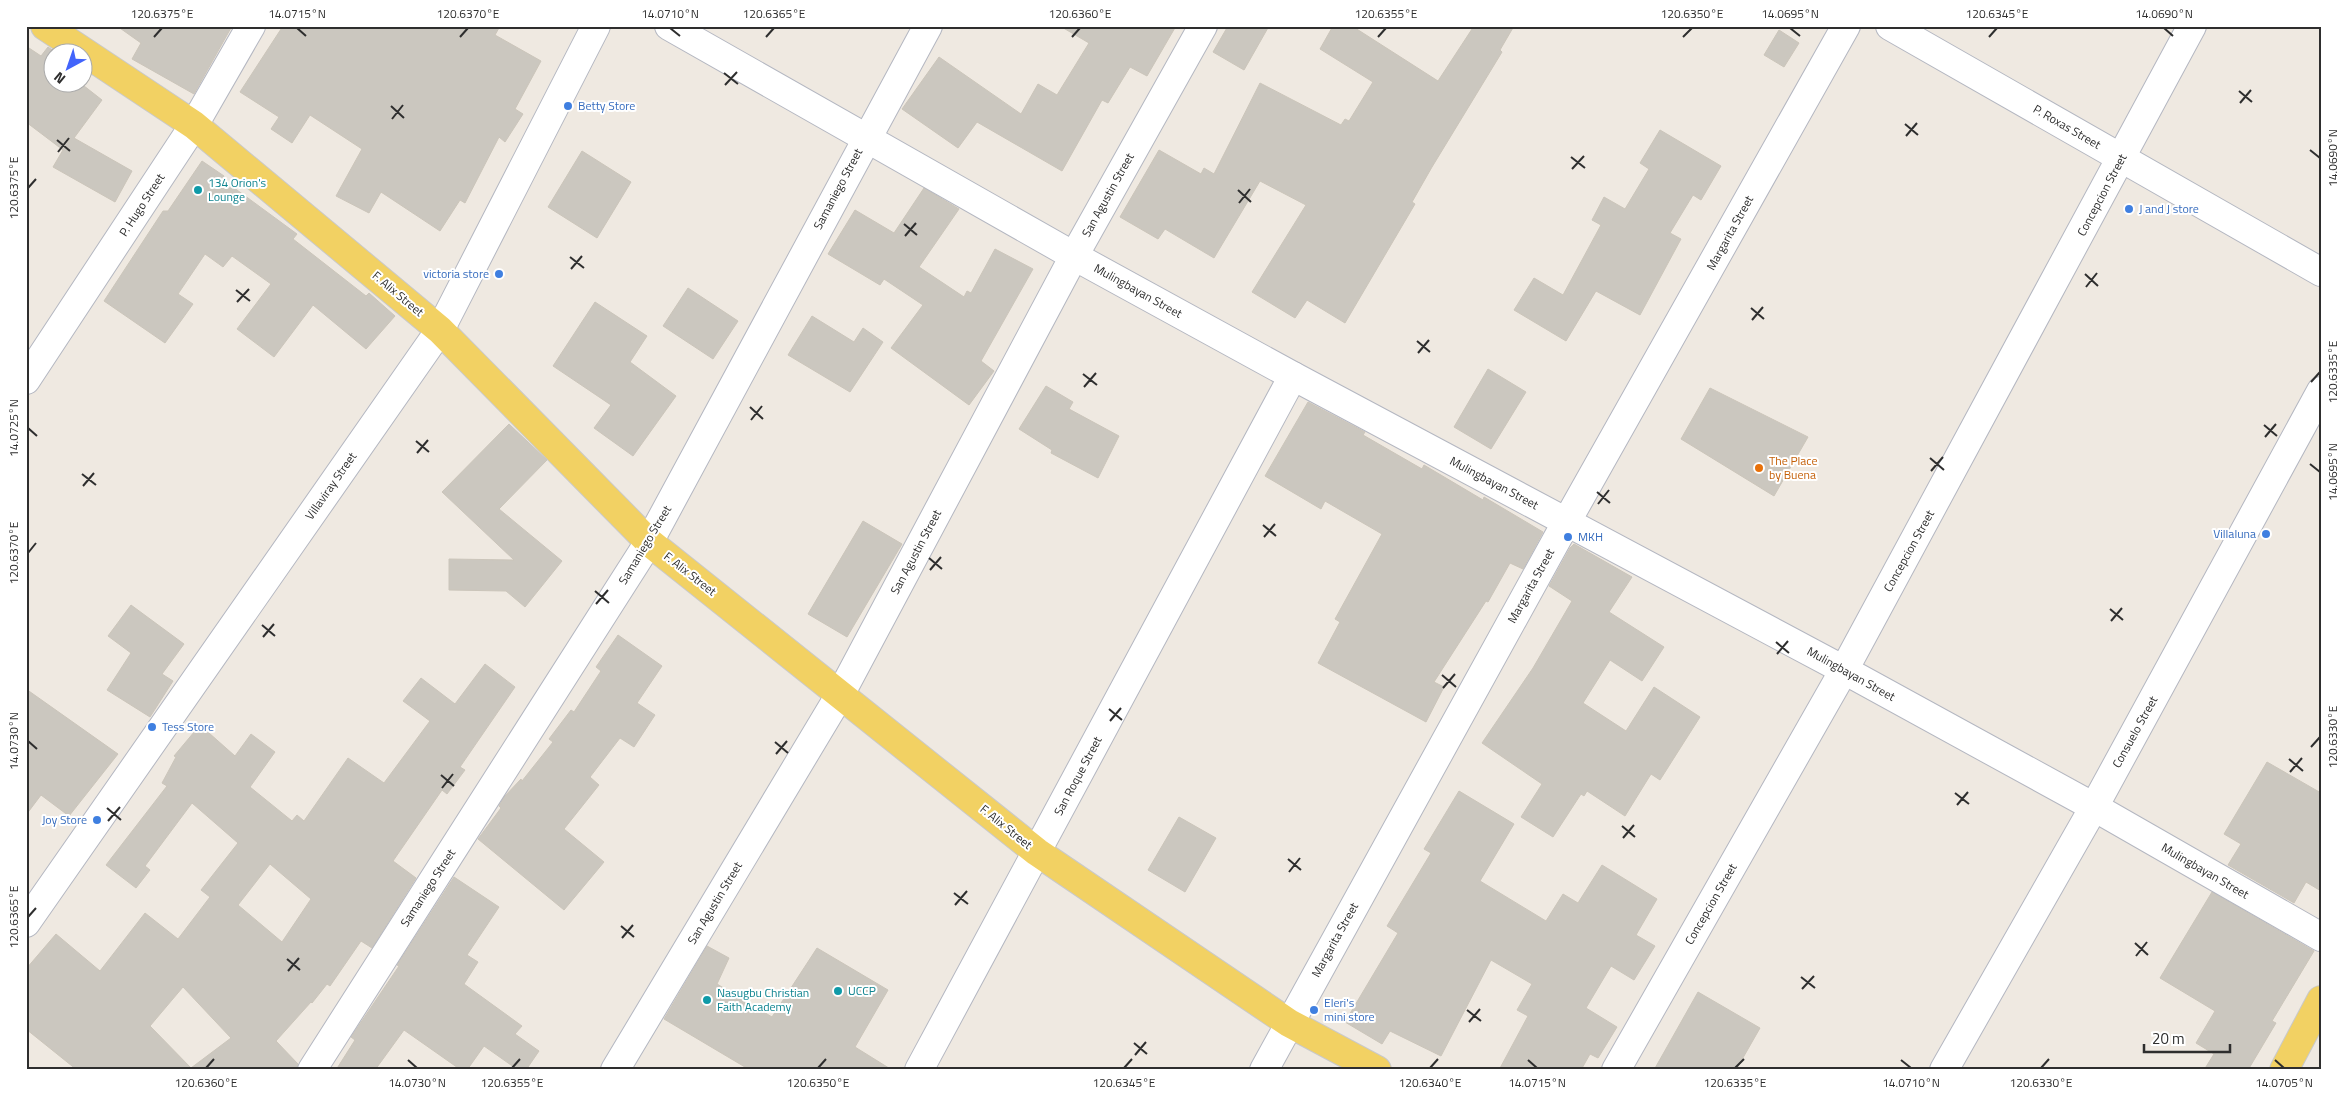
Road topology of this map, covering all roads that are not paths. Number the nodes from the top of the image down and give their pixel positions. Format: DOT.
graph roads {
  1 [pos="45,26"];
  2 [pos="251,26"];
  3 [pos="596,26"];
  4 [pos="669,26"];
  5 [pos="928,26"];
  6 [pos="1203,26"];
  7 [pos="1846,26"];
  8 [pos="1890,26"];
  9 [pos="2192,26"];
  10 [pos="194,126"];
  11 [pos="866,138"];
  12 [pos="2122,159"];
  13 [pos="1074,256"];
  14 [pos="2321,272"];
  15 [pos="440,330"];
  16 [pos="1292,376"];
  17 [pos="26,380"];
  18 [pos="2321,391"];
  19 [pos="1567,521"];
  20 [pos="649,542"];
  21 [pos="1844,670"];
  22 [pos="841,693"];
  23 [pos="2094,808"];
  24 [pos="1037,852"];
  25 [pos="26,923"];
  26 [pos="2321,937"];
  27 [pos="2321,1000"];
  28 [pos="1289,1023"];
  29 [pos="312,1070"];
  30 [pos="615,1070"];
  31 [pos="919,1070"];
  32 [pos="1264,1070"];
  33 [pos="1377,1070"];
  34 [pos="1616,1070"];
  35 [pos="1944,1070"];
  36 [pos="2284,1070"];
  1 -- 10 [label="main road, F. Alix Street"];
  2 -- 10 [label="street, P. Hugo Street"];
  3 -- 15 [label="street, Villaviray Street"];
  4 -- 11 [label="street, Mulingbayan Street"];
  5 -- 11 [label="street, Samaniego Street"];
  6 -- 13 [label="street, San Agustin Street"];
  7 -- 19 [label="street, Margarita Street"];
  8 -- 12 [label="street, P. Roxas Street"];
  9 -- 12 [label="street, Concepcion Street"];
  10 -- 15 [label="main road, F. Alix Street"];
  10 -- 17 [label="street, P. Hugo Street"];
  11 -- 13 [label="street, Mulingbayan Street"];
  11 -- 20 [label="street, Samaniego Street"];
  12 -- 14 [label="street, P. Roxas Street"];
  12 -- 21 [label="street, Concepcion Street"];
  13 -- 16 [label="street, Mulingbayan Street"];
  13 -- 22 [label="street, San Agustin Street"];
  15 -- 20 [label="main road, F. Alix Street"];
  15 -- 25 [label="street, Villaviray Street"];
  16 -- 19 [label="street, Mulingbayan Street"];
  16 -- 24 [label="street, San Roque Street"];
  18 -- 23 [label="street, Consuelo Street"];
  19 -- 21 [label="street, Mulingbayan Street"];
  19 -- 28 [label="street, Margarita Street"];
  20 -- 22 [label="main road, F. Alix Street"];
  20 -- 29 [label="street, Samaniego Street"];
  21 -- 23 [label="street, Mulingbayan Street"];
  21 -- 34 [label="street, Concepcion Street"];
  22 -- 24 [label="main road, F. Alix Street"];
  22 -- 30 [label="street, San Agustin Street"];
  23 -- 26 [label="street, Mulingbayan Street"];
  23 -- 35 [label="street, Consuelo Street"];
  24 -- 28 [label="main road, F. Alix Street"];
  24 -- 31 [label="street, San Roque Street"];
  27 -- 36 [label="main road"];
  28 -- 32 [label="street, Margarita Street"];
  28 -- 33 [label="main road, F. Alix Street"];
}
